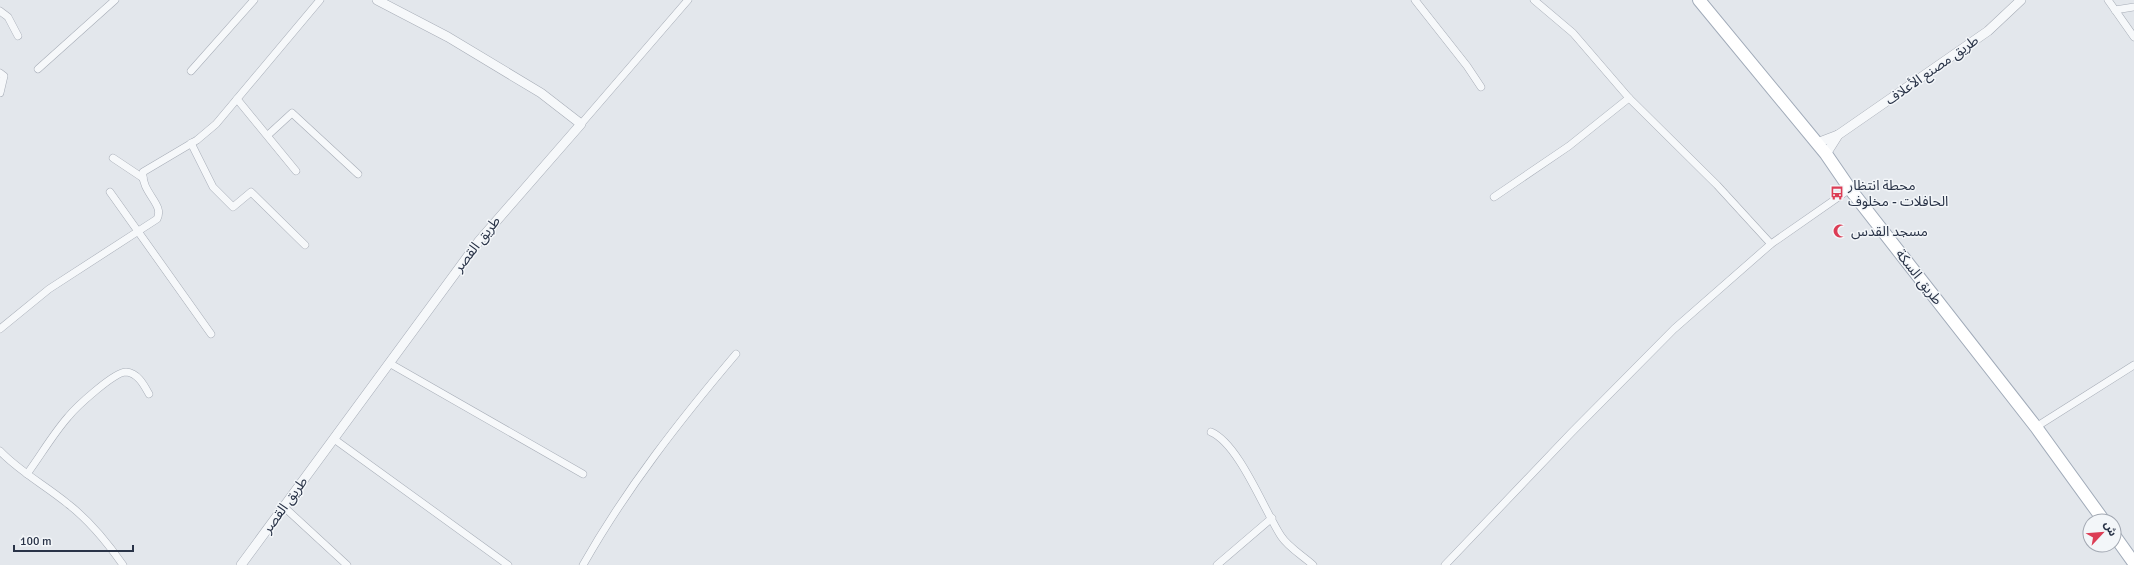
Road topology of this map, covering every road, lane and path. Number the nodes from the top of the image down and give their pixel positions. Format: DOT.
graph roads {
  1 [pos="115,0"];
  2 [pos="254,0"];
  3 [pos="320,0"];
  4 [pos="376,0"];
  5 [pos="688,0"];
  6 [pos="1415,0"];
  7 [pos="1534,0"];
  8 [pos="1699,0"];
  9 [pos="2021,0"];
  10 [pos="2108,0"];
  11 [pos="2134,7"];
  12 [pos="2115,10"];
  13 [pos="0,11"];
  14 [pos="18,36"];
  15 [pos="2134,38"];
  16 [pos="38,69"];
  17 [pos="191,70"];
  18 [pos="0,73"];
  19 [pos="1481,87"];
  20 [pos="0,93"];
  21 [pos="1629,98"];
  22 [pos="237,99"];
  23 [pos="581,124"];
  24 [pos="268,134"];
  25 [pos="1838,135"];
  26 [pos="191,143"];
  27 [pos="1817,143"];
  28 [pos="1826,154"];
  29 [pos="113,158"];
  30 [pos="296,171"];
  31 [pos="358,174"];
  32 [pos="143,178"];
  33 [pos="1850,189"];
  34 [pos="110,192"];
  35 [pos="1494,196"];
  36 [pos="138,231"];
  37 [pos="1772,244"];
  38 [pos="305,245"];
  39 [pos="0,329"];
  40 [pos="211,334"];
  41 [pos="736,354"];
  42 [pos="389,363"];
  43 [pos="2134,365"];
  44 [pos="150,394"];
  45 [pos="2036,427"];
  46 [pos="1211,432"];
  47 [pos="334,439"];
  48 [pos="0,451"];
  49 [pos="27,474"];
  50 [pos="583,474"];
  51 [pos="284,507"];
  52 [pos="2098,513"];
  53 [pos="1272,518"];
  54 [pos="2122,546"];
  55 [pos="2134,563"];
  56 [pos="123,565"];
  57 [pos="240,565"];
  58 [pos="347,565"];
  59 [pos="508,565"];
  60 [pos="583,565"];
  61 [pos="1217,565"];
  62 [pos="1313,565"];
  63 [pos="1445,565"];
  1 -- 16 [label="street"];
  2 -- 17 [label="street"];
  3 -- 22 [label="street"];
  4 -- 23 [label="street"];
  5 -- 23 [label="street"];
  6 -- 19 [label="street"];
  7 -- 21 [label="street"];
  8 -- 27 [label="main road, طريق السكة"];
  9 -- 25 [label="street, طريق مصنع الأعلاف"];
  10 -- 12 [label="street"];
  11 -- 12 [label="street"];
  12 -- 15 [label="street"];
  13 -- 14 [label="street"];
  18 -- 20 [label="street"];
  21 -- 35 [label="street"];
  21 -- 37 [label="street"];
  22 -- 24 [label="street"];
  22 -- 26 [label="street"];
  23 -- 42 [label="street, طريق القصر"];
  24 -- 30 [label="street"];
  24 -- 31 [label="street"];
  25 -- 27 [label="street, طريق مصنع الأعلاف"];
  25 -- 28 [label="street, طريق مصنع الأعلاف"];
  26 -- 32 [label="street"];
  26 -- 38 [label="street"];
  27 -- 28 [label="main road, طريق السكة"];
  28 -- 33 [label="main road, طريق السكة"];
  29 -- 32 [label="street"];
  32 -- 36 [label="street"];
  33 -- 37 [label="street"];
  33 -- 45 [label="main road, طريق السكة"];
  34 -- 36 [label="street"];
  36 -- 39 [label="street"];
  36 -- 40 [label="street"];
  37 -- 63 [label="street"];
  41 -- 60 [label="street"];
  42 -- 47 [label="street, طريق القصر"];
  42 -- 50 [label="street"];
  43 -- 45 [label="street"];
  44 -- 49 [label="street"];
  45 -- 52 [label="main road, طريق السكة"];
  46 -- 53 [label="street"];
  47 -- 51 [label="street, طريق القصر"];
  47 -- 59 [label="street"];
  48 -- 49 [label="street"];
  49 -- 56 [label="street"];
  51 -- 57 [label="street, طريق القصر"];
  51 -- 58 [label="street"];
  53 -- 61 [label="street"];
  53 -- 62 [label="street"];
  54 -- 55 [label="main road"];
}
